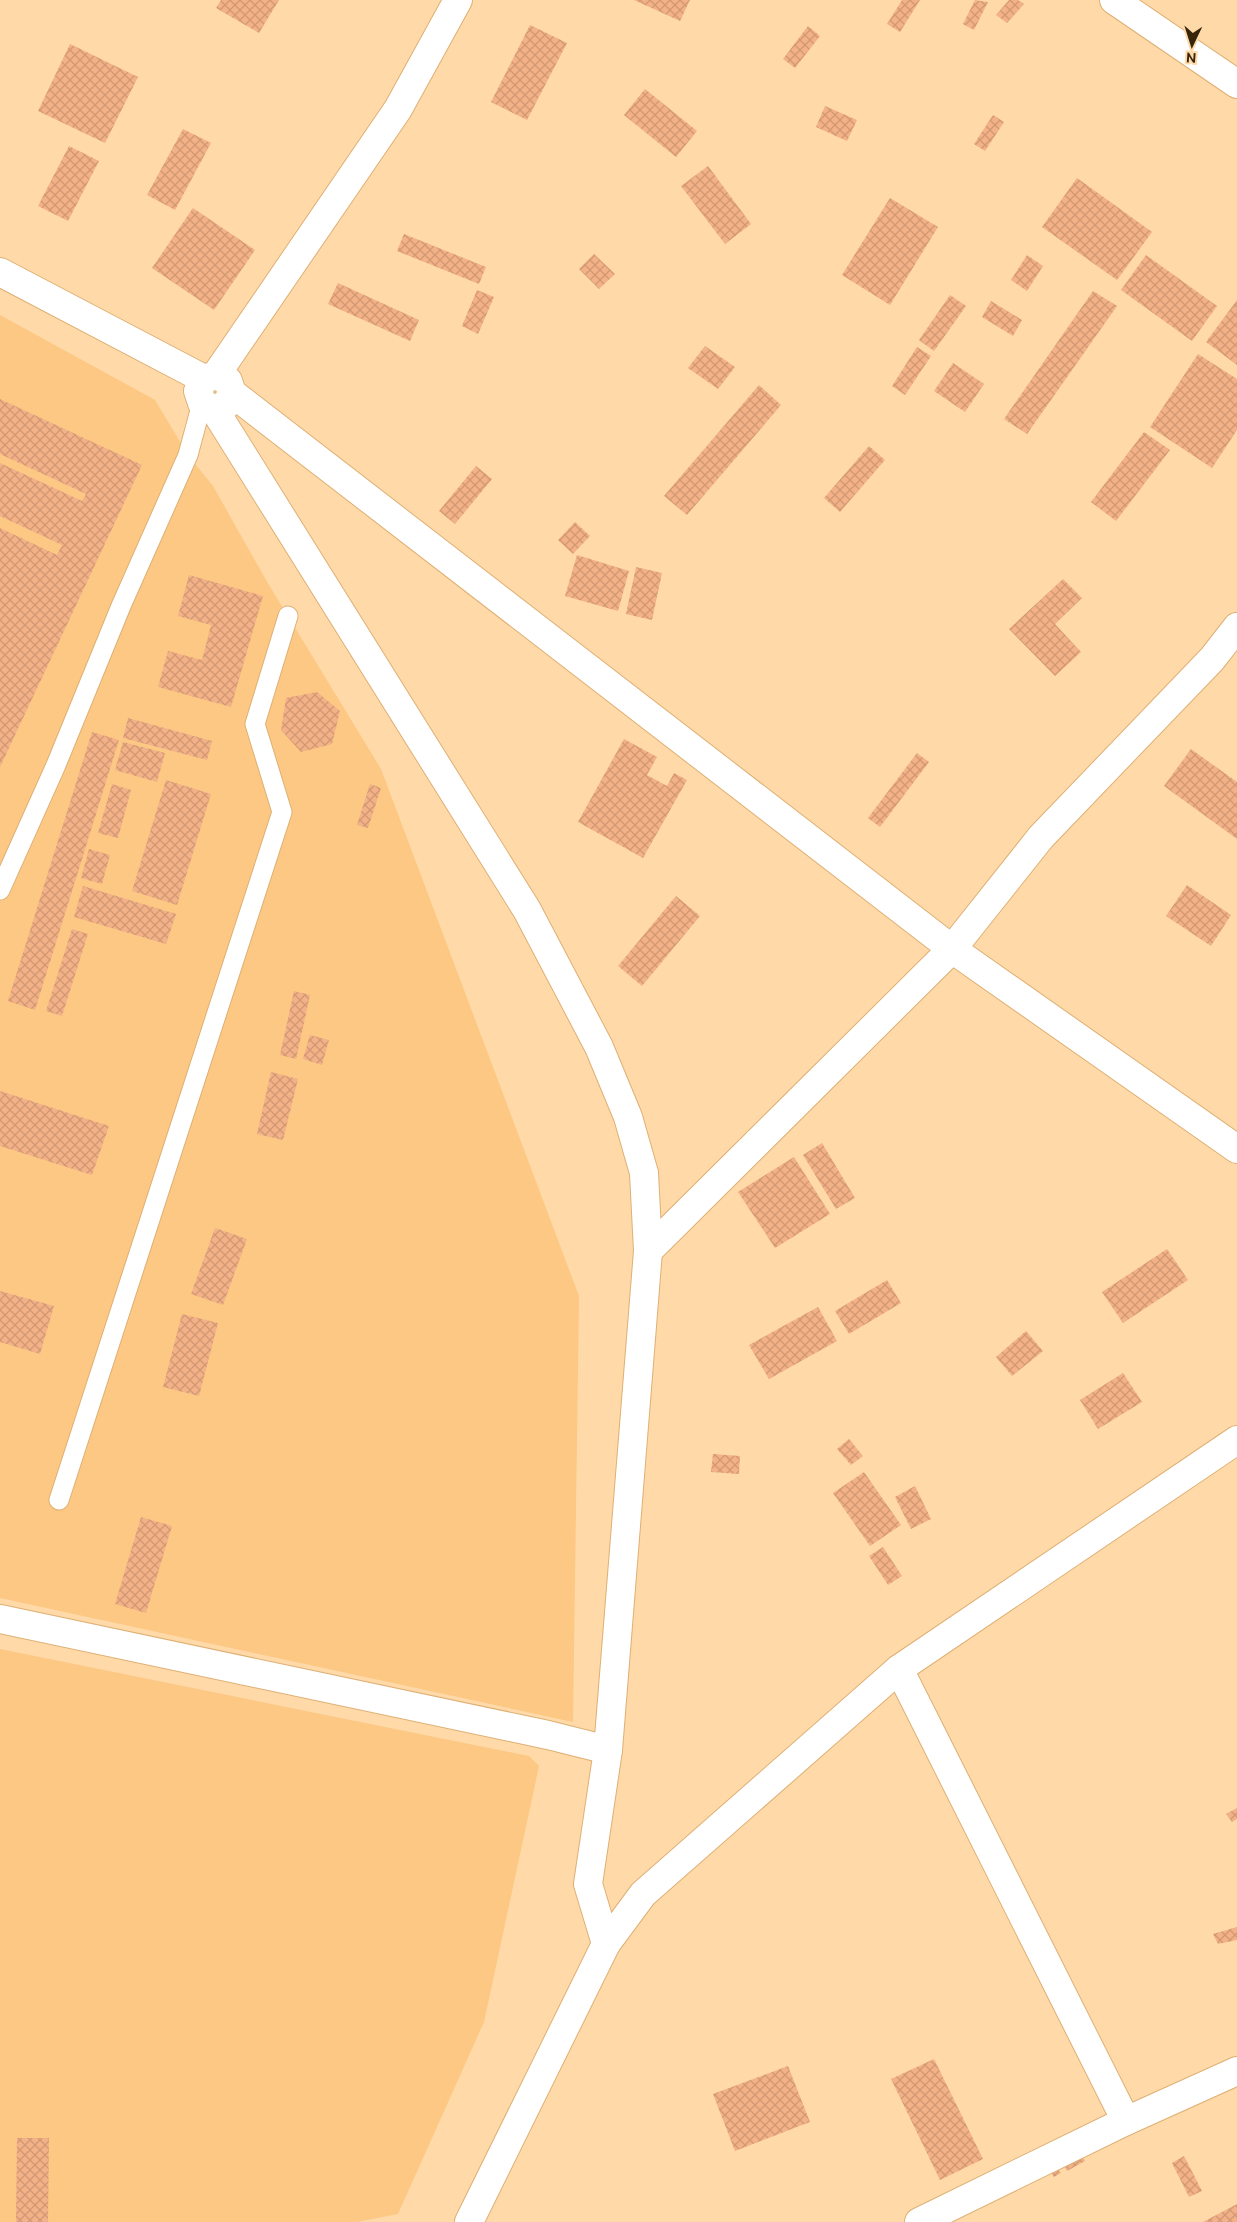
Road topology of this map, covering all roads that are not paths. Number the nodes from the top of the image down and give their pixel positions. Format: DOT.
graph roads {
  1 [pos="458,0"];
  2 [pos="1114,0"];
  3 [pos="1237,84"];
  4 [pos="0,272"];
  5 [pos="214,392"];
  6 [pos="288,616"];
  7 [pos="1237,627"];
  8 [pos="0,890"];
  9 [pos="952,949"];
  10 [pos="1237,1149"];
  11 [pos="648,1252"];
  12 [pos="1237,1440"];
  13 [pos="59,1500"];
  14 [pos="0,1619"];
  15 [pos="899,1670"];
  16 [pos="608,1750"];
  17 [pos="606,1944"];
  18 [pos="1237,2071"];
  19 [pos="1126,2121"];
  20 [pos="924,2221"];
  21 [pos="469,2222"];
  1 -- 5 [label="street"];
  2 -- 3 [label="street"];
  4 -- 5 [label="street"];
  5 -- 8 [label="lane"];
  5 -- 9 [label="street"];
  5 -- 11 [label="street"];
  6 -- 13 [label="lane"];
  7 -- 9 [label="street"];
  9 -- 10 [label="street"];
  9 -- 11 [label="street"];
  11 -- 16 [label="street"];
  12 -- 15 [label="street"];
  14 -- 16 [label="street"];
  15 -- 17 [label="street"];
  15 -- 19 [label="street"];
  16 -- 17 [label="street"];
  17 -- 21 [label="street"];
  18 -- 19 [label="street"];
  19 -- 20 [label="street"];
}
